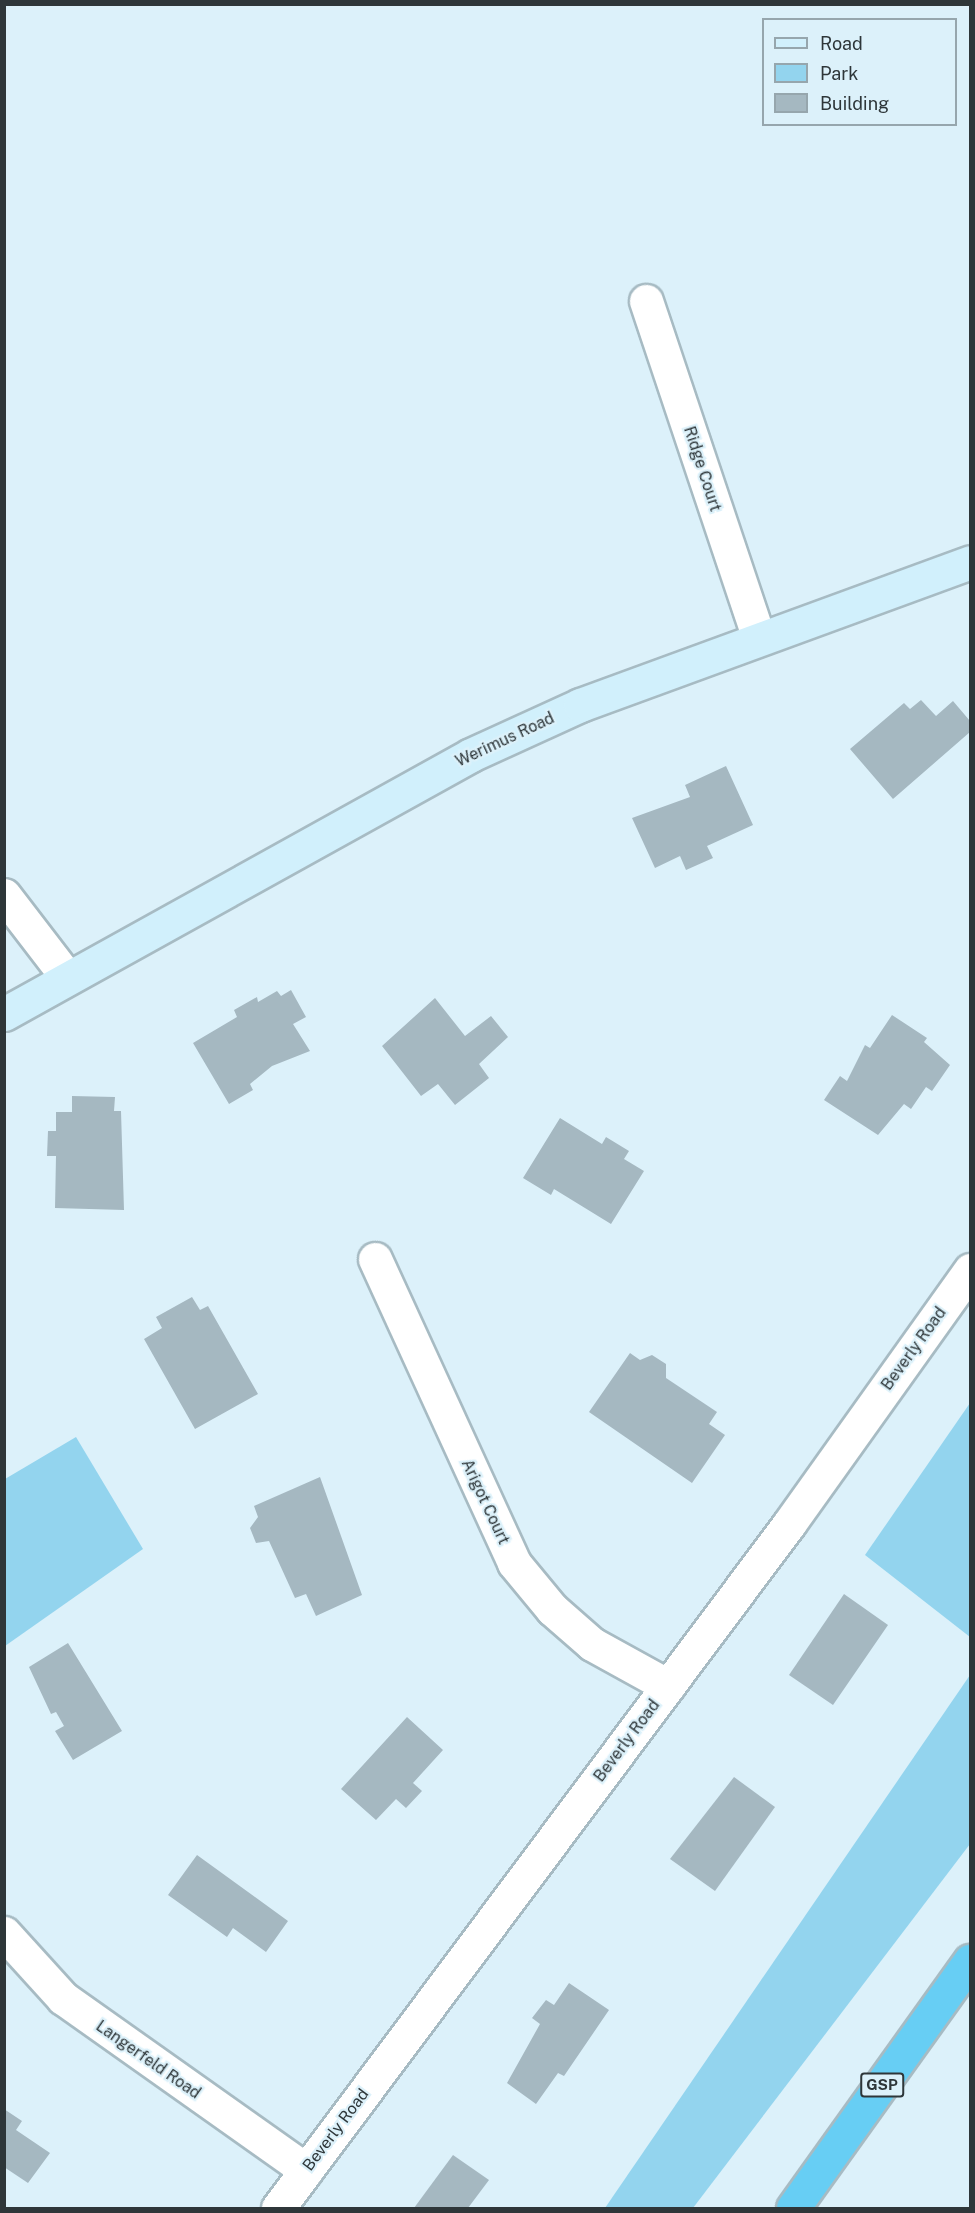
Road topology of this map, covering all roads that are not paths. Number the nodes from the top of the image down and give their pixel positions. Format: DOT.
graph roads {
  1 [pos="646,301"];
  2 [pos="970,562"];
  3 [pos="759,638"];
  4 [pos="4,895"];
  5 [pos="67,977"];
  6 [pos="4,1014"];
  7 [pos="375,1259"];
  8 [pos="970,1270"];
  9 [pos="668,1686"];
  10 [pos="4,1933"];
  11 [pos="970,1961"];
  12 [pos="306,2170"];
  13 [pos="278,2208"];
  14 [pos="793,2208"];
  1 -- 3 [label="street, Ridge Court"];
  2 -- 3 [label="main road, Werimus Road"];
  3 -- 5 [label="main road, Werimus Road"];
  4 -- 5 [label="street"];
  5 -- 6 [label="main road, Werimus Road"];
  7 -- 9 [label="street, Arigot Court"];
  8 -- 9 [label="street, Beverly Road"];
  9 -- 12 [label="street, Beverly Road"];
  10 -- 12 [label="street, Langerfeld Road"];
  11 -- 14 [label="highway, GSP"];
  12 -- 13 [label="street, Beverly Road"];
}
